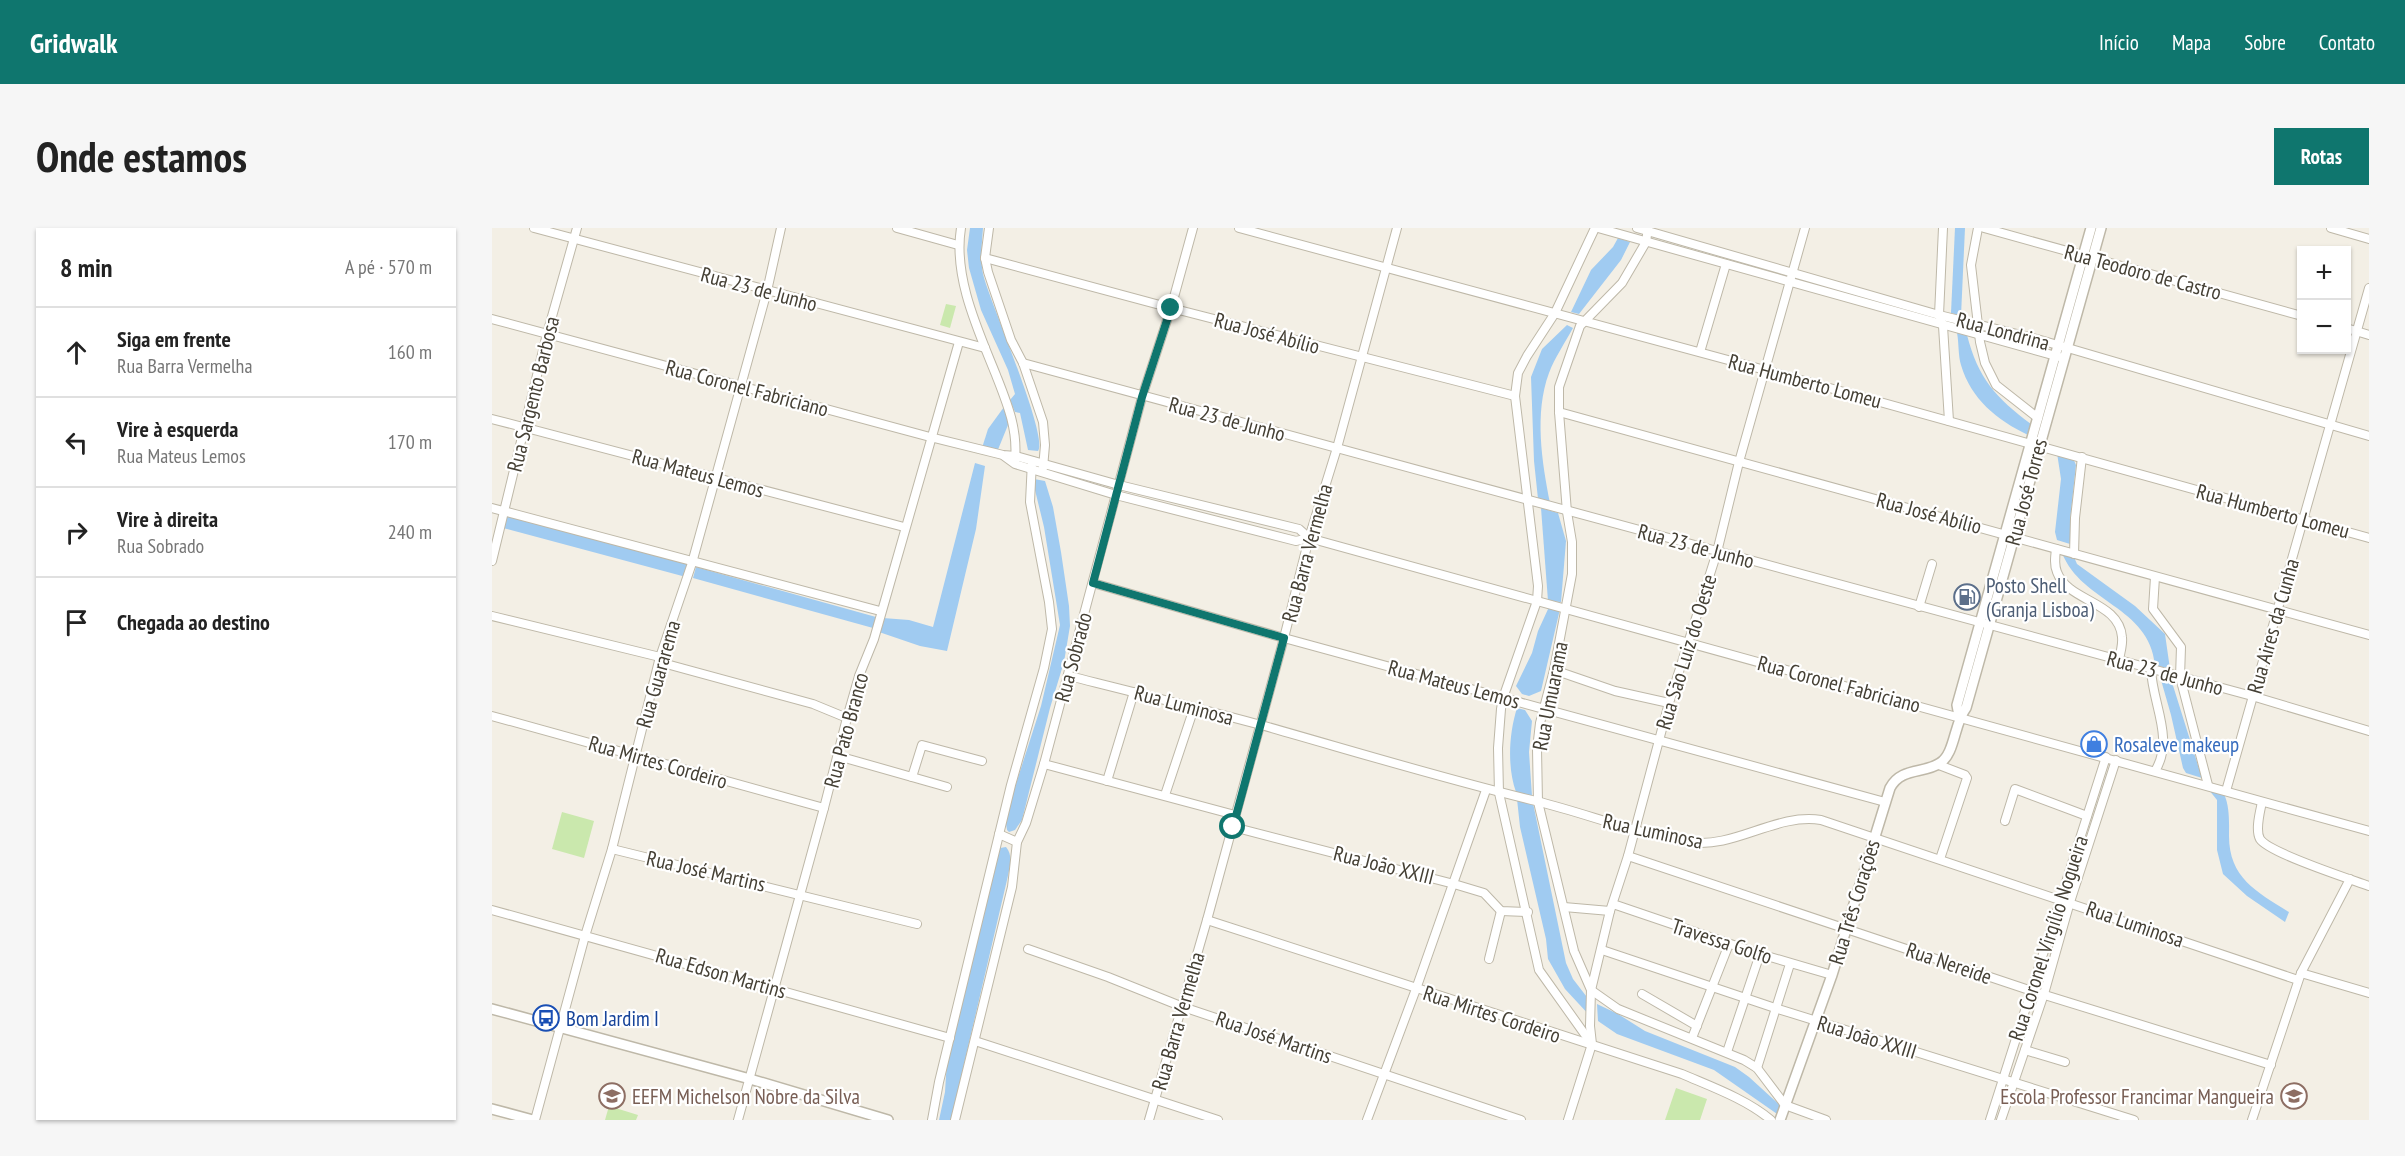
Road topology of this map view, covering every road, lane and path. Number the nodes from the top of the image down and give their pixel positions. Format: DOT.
graph roads {
  1 [pos="534,228"];
  2 [pos="577,228"];
  3 [pos="781,228"];
  4 [pos="897,228"];
  5 [pos="961,228"];
  6 [pos="989,228"];
  7 [pos="1193,228"];
  8 [pos="1239,228"];
  9 [pos="1397,228"];
  10 [pos="1596,228"];
  11 [pos="1637,228"];
  12 [pos="1805,228"];
  13 [pos="1943,228"];
  14 [pos="1978,228"];
  15 [pos="1984,228"];
  16 [pos="2091,228"];
  17 [pos="2101,228"];
  18 [pos="2331,228"];
  19 [pos="1648,229"];
  20 [pos="574,238"];
  21 [pos="2369,238"];
  22 [pos="1646,242"];
  23 [pos="958,245"];
  24 [pos="2083,256"];
  25 [pos="986,258"];
  26 [pos="2093,259"];
  27 [pos="1726,264"];
  28 [pos="1386,268"];
  29 [pos="1793,272"];
  30 [pos="1791,281"];
  31 [pos="2369,288"];
  32 [pos="767,291"];
  33 [pos="1171,308"];
  34 [pos="1555,313"];
  35 [pos="1939,315"];
  36 [pos="2297,315"];
  37 [pos="492,319"];
  38 [pos="1586,321"];
  39 [pos="1980,324"];
  40 [pos="1943,326"];
  41 [pos="2351,330"];
  42 [pos="2356,331"];
  43 [pos="547,334"];
  44 [pos="2369,334"];
  45 [pos="1980,336"];
  46 [pos="959,342"];
  47 [pos="985,348"];
  48 [pos="2060,351"];
  49 [pos="1700,352"];
  50 [pos="1361,358"];
  51 [pos="1023,363"];
  52 [pos="1765,370"];
  53 [pos="740,385"];
  54 [pos="1515,396"];
  55 [pos="1142,397"];
  56 [pos="1559,412"];
  57 [pos="2038,418"];
  58 [pos="492,419"];
  59 [pos="1949,421"];
  60 [pos="2330,426"];
  61 [pos="525,428"];
  62 [pos="2369,436"];
  63 [pos="930,437"];
  64 [pos="2034,445"];
  65 [pos="1337,448"];
  66 [pos="2082,458"];
  67 [pos="1015,460"];
  68 [pos="1739,462"];
  69 [pos="1031,465"];
  70 [pos="1043,468"];
  71 [pos="714,477"];
  72 [pos="1119,485"];
  73 [pos="1116,495"];
  74 [pos="1528,502"];
  75 [pos="492,508"];
  76 [pos="502,511"];
  77 [pos="1567,512"];
  78 [pos="2304,520"];
  79 [pos="904,527"];
  80 [pos="2010,536"];
  81 [pos="1309,538"];
  82 [pos="2369,538"];
  83 [pos="2056,549"];
  84 [pos="1717,552"];
  85 [pos="2074,554"];
  86 [pos="492,561"];
  87 [pos="692,563"];
  88 [pos="1932,564"];
  89 [pos="2155,577"];
  90 [pos="1093,583"];
  91 [pos="1537,601"];
  92 [pos="1919,607"];
  93 [pos="1567,610"];
  94 [pos="2277,610"];
  95 [pos="880,611"];
  96 [pos="492,616"];
  97 [pos="1984,625"];
  98 [pos="2369,635"];
  99 [pos="1284,638"];
  100 [pos="1688,644"];
  101 [pos="660,660"];
  102 [pos="2119,660"];
  103 [pos="2151,669"];
  104 [pos="1554,670"];
  105 [pos="1069,676"];
  106 [pos="2180,677"];
  107 [pos="1134,693"];
  108 [pos="2252,696"];
  109 [pos="1503,698"];
  110 [pos="1669,703"];
  111 [pos="1543,707"];
  112 [pos="1194,708"];
  113 [pos="492,716"];
  114 [pos="1959,716"];
  115 [pos="847,717"];
  116 [pos="1259,725"];
  117 [pos="2369,731"];
  118 [pos="1659,739"];
  119 [pos="635,755"];
  120 [pos="838,756"];
  121 [pos="2106,757"];
  122 [pos="2116,760"];
  123 [pos="982,761"];
  124 [pos="1044,764"];
  125 [pos="1939,765"];
  126 [pos="2155,771"];
  127 [pos="912,777"];
  128 [pos="1107,781"];
  129 [pos="2208,785"];
  130 [pos="947,787"];
  131 [pos="1486,790"];
  132 [pos="2226,791"];
  133 [pos="1499,793"];
  134 [pos="1165,795"];
  135 [pos="1538,802"];
  136 [pos="1885,802"];
  137 [pos="2262,802"];
  138 [pos="824,808"];
  139 [pos="1235,815"];
  140 [pos="2086,816"];
  141 [pos="2005,821"];
  142 [pos="1233,827"];
  143 [pos="1633,830"];
  144 [pos="2369,831"];
  145 [pos="999,834"];
  146 [pos="1874,838"];
  147 [pos="1017,842"];
  148 [pos="612,849"];
  149 [pos="1628,856"];
  150 [pos="1940,859"];
  151 [pos="2350,879"];
  152 [pos="1454,884"];
  153 [pos="2369,886"];
  154 [pos="800,893"];
  155 [pos="2060,899"];
  156 [pos="2070,902"];
  157 [pos="1564,907"];
  158 [pos="1611,908"];
  159 [pos="492,910"];
  160 [pos="1501,911"];
  161 [pos="1528,912"];
  162 [pos="1207,920"];
  163 [pos="917,924"];
  164 [pos="1846,928"];
  165 [pos="585,936"];
  166 [pos="1729,944"];
  167 [pos="1028,949"];
  168 [pos="1602,950"];
  169 [pos="1760,954"];
  170 [pos="1489,959"];
  171 [pos="1790,964"];
  172 [pos="1832,975"];
  173 [pos="2300,977"];
  174 [pos="1713,987"];
  175 [pos="776,989"];
  176 [pos="1416,989"];
  177 [pos="1591,990"];
  178 [pos="2032,991"];
  179 [pos="2369,993"];
  180 [pos="1642,994"];
  181 [pos="2044,994"];
  182 [pos="1745,998"];
  183 [pos="1183,1007"];
  184 [pos="1775,1008"];
  185 [pos="492,1009"];
  186 [pos="1816,1021"];
  187 [pos="1697,1026"];
  188 [pos="559,1027"];
  189 [pos="950,1038"];
  190 [pos="1692,1038"];
  191 [pos="975,1041"];
  192 [pos="1592,1044"];
  193 [pos="2025,1050"];
  194 [pos="1727,1052"];
  195 [pos="2065,1062"];
  196 [pos="2271,1065"];
  197 [pos="1757,1068"];
  198 [pos="1384,1074"];
  199 [pos="750,1079"];
  200 [pos="2003,1079"];
  201 [pos="2014,1083"];
  202 [pos="1156,1100"];
  203 [pos="1785,1105"];
  204 [pos="492,1109"];
  205 [pos="1823,1119"];
  206 [pos="534,1120"];
  207 [pos="738,1120"];
  208 [pos="888,1120"];
  209 [pos="932,1120"];
  210 [pos="955,1120"];
  211 [pos="1149,1120"];
  212 [pos="1218,1120"];
  213 [pos="1367,1120"];
  214 [pos="1521,1120"];
  215 [pos="1568,1120"];
  216 [pos="1772,1120"];
  217 [pos="1780,1120"];
  218 [pos="1990,1120"];
  219 [pos="2001,1120"];
  220 [pos="2134,1120"];
  221 [pos="2252,1120"];
  1 -- 20 [label="street, Rua 23 de Junho"];
  2 -- 20 [label="street, Rua Sargento Barbosa"];
  3 -- 32 [label="street, Rua Guararema"];
  4 -- 23 [label="street"];
  5 -- 23 [label="street"];
  6 -- 25 [label="street"];
  7 -- 33 [label="street, Rua Sobrado"];
  8 -- 28 [label="street, Rua Humberto Lomeu"];
  9 -- 28 [label="street, Rua Barra Vermelha"];
  10 -- 22 [label="street, Rua Londrina"];
  10 -- 34 [label="street, Rua Umuarama"];
  11 -- 19 [label="street, Rua Londrina"];
  12 -- 29 [label="street, Rua São Luiz do Oeste"];
  13 -- 35 [label="street"];
  14 -- 39 [label="street"];
  15 -- 24 [label="street, Rua Teodoro de Castro"];
  16 -- 24 [label="street, Rua José Torres"];
  17 -- 26 [label="street, Rua José Torres"];
  18 -- 21 [label="street"];
  19 -- 22 [label="street, Rua Umuarama"];
  19 -- 29 [label="street, Rua Londrina"];
  20 -- 32 [label="street, Rua 23 de Junho"];
  20 -- 43 [label="street, Rua Sargento Barbosa"];
  22 -- 27 [label="street, Rua Londrina"];
  22 -- 38 [label="street, Rua Umuarama"];
  23 -- 47 [label="street"];
  24 -- 26 [label="street, Rua Teodoro de Castro"];
  24 -- 48 [label="street, Rua José Torres"];
  25 -- 33 [label="street, Rua José Abílio"];
  25 -- 51 [label="street"];
  26 -- 36 [label="street, Rua Teodoro de Castro"];
  26 -- 48 [label="street, Rua José Torres"];
  27 -- 30 [label="street, Rua Londrina"];
  27 -- 49 [label="street"];
  28 -- 34 [label="street, Rua Humberto Lomeu"];
  28 -- 50 [label="street, Rua Barra Vermelha"];
  29 -- 30 [label="street, Rua São Luiz do Oeste"];
  29 -- 35 [label="street, Rua Londrina"];
  30 -- 40 [label="street, Rua Londrina"];
  30 -- 52 [label="street, Rua São Luiz do Oeste"];
  31 -- 42 [label="street, Rua Aires da Cunha"];
  32 -- 46 [label="street, Rua 23 de Junho"];
  32 -- 53 [label="street, Rua Guararema"];
  33 -- 50 [label="street, Rua José Abílio"];
  33 -- 55 [label="street, Rua Sobrado"];
  34 -- 38 [label="street, Rua Humberto Lomeu"];
  34 -- 54 [label="street, Rua Umuarama"];
  35 -- 39 [label="street, Rua Londrina"];
  35 -- 40 [label="street"];
  37 -- 43 [label="street, Rua Coronel Fabriciano"];
  38 -- 49 [label="street, Rua Humberto Lomeu"];
  38 -- 56 [label="street, Rua Umuarama"];
  39 -- 45 [label="street"];
  39 -- 48 [label="street, Rua Londrina"];
  40 -- 45 [label="street, Rua Londrina"];
  40 -- 59 [label="street"];
  41 -- 42 [label="street"];
  42 -- 44 [label="street"];
  42 -- 60 [label="street, Rua Aires da Cunha"];
  43 -- 53 [label="street, Rua Coronel Fabriciano"];
  43 -- 61 [label="street, Rua Sargento Barbosa"];
  45 -- 48 [label="street, Rua Londrina"];
  45 -- 57 [label="street"];
  46 -- 47 [label="street, Rua 23 de Junho"];
  46 -- 63 [label="street, Rua Pato Branco"];
  47 -- 67 [label="street"];
  48 -- 57 [label="street, Rua José Torres"];
  48 -- 60 [label="street, Rua Londrina"];
  48 -- 64 [label="street, Rua José Torres"];
  49 -- 52 [label="street, Rua Humberto Lomeu"];
  50 -- 54 [label="street, Rua José Abílio"];
  50 -- 65 [label="street, Rua Barra Vermelha"];
  51 -- 55 [label="street, Rua 23 de Junho"];
  51 -- 70 [label="street"];
  52 -- 59 [label="street, Rua Humberto Lomeu"];
  52 -- 68 [label="street, Rua São Luiz do Oeste"];
  53 -- 63 [label="street, Rua Coronel Fabriciano"];
  53 -- 71 [label="street, Rua Guararema"];
  54 -- 74 [label="street, Rua Umuarama"];
  55 -- 65 [label="street, Rua 23 de Junho"];
  55 -- 72 [label="street, Rua Sobrado"];
  56 -- 68 [label="street, Rua José Abílio"];
  56 -- 77 [label="street, Rua Umuarama"];
  57 -- 64 [label="street, Rua José Torres"];
  58 -- 61 [label="street, Rua Mateus Lemos"];
  59 -- 64 [label="street, Rua Humberto Lomeu"];
  60 -- 62 [label="street, Rua Londrina"];
  60 -- 78 [label="street, Rua Aires da Cunha"];
  61 -- 71 [label="street, Rua Mateus Lemos"];
  61 -- 76 [label="street, Rua Sargento Barbosa"];
  63 -- 67 [label="street, Rua Coronel Fabriciano"];
  63 -- 79 [label="street, Rua Pato Branco"];
  64 -- 66 [label="street, Rua Humberto Lomeu"];
  64 -- 80 [label="street, Rua José Torres"];
  65 -- 74 [label="street, Rua 23 de Junho"];
  65 -- 81 [label="street, Rua Barra Vermelha"];
  66 -- 78 [label="street, Rua Humberto Lomeu"];
  66 -- 85 [label="street"];
  67 -- 69 [label="street, Rua Coronel Fabriciano"];
  68 -- 80 [label="street, Rua José Abílio"];
  68 -- 84 [label="street, Rua São Luiz do Oeste"];
  69 -- 70 [label="street, Rua Coronel Fabriciano"];
  69 -- 145 [label="street, Rua Sobrado"];
  70 -- 72 [label="street, Rua Coronel Fabriciano"];
  70 -- 73 [label="street, Rua Coronel Fabriciano"];
  71 -- 79 [label="street, Rua Mateus Lemos"];
  71 -- 87 [label="street, Rua Guararema"];
  72 -- 73 [label="street, Rua Sobrado"];
  72 -- 81 [label="street, Rua Coronel Fabriciano"];
  73 -- 81 [label="street, Rua Coronel Fabriciano"];
  73 -- 90 [label="street, Rua Sobrado"];
  74 -- 77 [label="street, Rua 23 de Junho"];
  74 -- 91 [label="street, Rua Umuarama"];
  75 -- 76 [label="street"];
  76 -- 86 [label="street, Rua Sargento Barbosa"];
  76 -- 87 [label="street"];
  77 -- 84 [label="street, Rua 23 de Junho"];
  77 -- 93 [label="street, Rua Umuarama"];
  78 -- 82 [label="street, Rua Humberto Lomeu"];
  78 -- 94 [label="street, Rua Aires da Cunha"];
  79 -- 95 [label="street, Rua Pato Branco"];
  80 -- 83 [label="street, Rua José Abílio"];
  80 -- 97 [label="street, Rua José Torres"];
  81 -- 91 [label="street, Rua Coronel Fabriciano"];
  81 -- 99 [label="street, Rua Barra Vermelha"];
  83 -- 85 [label="street, Rua José Abílio"];
  83 -- 102 [label="street"];
  84 -- 92 [label="street, Rua 23 de Junho"];
  84 -- 100 [label="street, Rua São Luiz do Oeste"];
  85 -- 89 [label="street, Rua José Abílio"];
  87 -- 95 [label="street"];
  87 -- 101 [label="street, Rua Guararema"];
  88 -- 92 [label="street"];
  89 -- 94 [label="street, Rua José Abílio"];
  89 -- 106 [label="street"];
  90 -- 99 [label="street, Rua Mateus Lemos"];
  90 -- 105 [label="street, Rua Sobrado"];
  91 -- 93 [label="street, Rua Coronel Fabriciano"];
  91 -- 109 [label="street, Rua Umuarama"];
  92 -- 97 [label="street, Rua 23 de Junho"];
  93 -- 100 [label="street, Rua Coronel Fabriciano"];
  93 -- 104 [label="street, Rua Umuarama"];
  94 -- 98 [label="street, Rua José Abílio"];
  94 -- 108 [label="street, Rua Aires da Cunha"];
  95 -- 115 [label="street, Rua Pato Branco"];
  96 -- 101 [label="street"];
  97 -- 102 [label="street, Rua 23 de Junho"];
  97 -- 114 [label="street, Rua José Torres"];
  99 -- 109 [label="street, Rua Mateus Lemos"];
  99 -- 116 [label="street, Rua Barra Vermelha"];
  100 -- 110 [label="street, Rua São Luiz do Oeste"];
  100 -- 114 [label="street, Rua Coronel Fabriciano"];
  101 -- 115 [label="street"];
  101 -- 119 [label="street, Rua Guararema"];
  102 -- 103 [label="street, Rua 23 de Junho"];
  103 -- 106 [label="street, Rua 23 de Junho"];
  103 -- 126 [label="street"];
  104 -- 110 [label="street"];
  104 -- 111 [label="street, Rua Umuarama"];
  105 -- 107 [label="street, Rua Luminosa"];
  105 -- 124 [label="street, Rua Sobrado"];
  106 -- 108 [label="street, Rua 23 de Junho"];
  106 -- 129 [label="street"];
  107 -- 112 [label="street, Rua Luminosa"];
  107 -- 128 [label="street"];
  108 -- 117 [label="street, Rua 23 de Junho"];
  108 -- 132 [label="street, Rua Aires da Cunha"];
  109 -- 111 [label="street, Rua Mateus Lemos"];
  109 -- 133 [label="street, Rua Umuarama"];
  110 -- 118 [label="street, Rua São Luiz do Oeste"];
  111 -- 118 [label="street, Rua Mateus Lemos"];
  111 -- 135 [label="street, Rua Umuarama"];
  112 -- 116 [label="street, Rua Luminosa"];
  112 -- 134 [label="street"];
  113 -- 119 [label="street, Rua Mirtes Cordeiro"];
  114 -- 121 [label="street, Rua Coronel Fabriciano"];
  114 -- 125 [label="street"];
  115 -- 120 [label="street, Rua Pato Branco"];
  116 -- 131 [label="street, Rua Luminosa"];
  116 -- 139 [label="street, Rua Barra Vermelha"];
  118 -- 136 [label="street, Rua Mateus Lemos"];
  118 -- 143 [label="street, Rua São Luiz do Oeste"];
  119 -- 138 [label="street, Rua Mirtes Cordeiro"];
  119 -- 148 [label="street, Rua Guararema"];
  120 -- 127 [label="street"];
  120 -- 138 [label="street, Rua Pato Branco"];
  121 -- 122 [label="street, Rua Coronel Fabriciano"];
  121 -- 140 [label="street, Rua Coronel Virgílio Nogueira"];
  122 -- 126 [label="street, Rua Coronel Fabriciano"];
  122 -- 156 [label="street, Rua Coronel Virgílio Nogueira"];
  123 -- 127 [label="street"];
  124 -- 128 [label="street"];
  124 -- 147 [label="street, Rua Sobrado"];
  125 -- 136 [label="street, Rua Três Corações"];
  125 -- 150 [label="street"];
  126 -- 129 [label="street, Rua Coronel Fabriciano"];
  127 -- 130 [label="street"];
  128 -- 134 [label="street"];
  129 -- 132 [label="street, Rua Coronel Fabriciano"];
  131 -- 133 [label="street, Rua Luminosa"];
  131 -- 152 [label="street"];
  132 -- 137 [label="street, Rua Coronel Fabriciano"];
  133 -- 135 [label="street, Rua Luminosa"];
  133 -- 161 [label="street, Rua Umuarama"];
  134 -- 139 [label="street"];
  135 -- 143 [label="street, Rua Luminosa"];
  135 -- 157 [label="street, Rua Umuarama"];
  136 -- 146 [label="street, Rua Três Corações"];
  137 -- 144 [label="street, Rua Coronel Fabriciano"];
  137 -- 151 [label="street"];
  138 -- 154 [label="street, Rua Pato Branco"];
  139 -- 142 [label="street, Rua Barra Vermelha"];
  140 -- 141 [label="street"];
  140 -- 155 [label="street, Rua Coronel Virgílio Nogueira"];
  142 -- 152 [label="street, Rua João XXIII"];
  142 -- 162 [label="street, Rua Barra Vermelha"];
  143 -- 146 [label="street, Rua Luminosa"];
  143 -- 149 [label="street, Rua São Luiz do Oeste"];
  145 -- 147 [label="street"];
  145 -- 189 [label="street, Rua Sobrado"];
  146 -- 150 [label="street, Rua Luminosa"];
  146 -- 164 [label="street, Rua Três Corações"];
  147 -- 191 [label="street, Rua Sobrado"];
  148 -- 154 [label="street, Rua José Martins"];
  148 -- 165 [label="street, Rua Guararema"];
  149 -- 158 [label="street, Rua São Luiz do Oeste"];
  149 -- 164 [label="street, Rua Nereide"];
  150 -- 155 [label="street, Rua Luminosa"];
  151 -- 153 [label="street"];
  151 -- 173 [label="street"];
  152 -- 160 [label="street, Rua João XXIII"];
  152 -- 176 [label="street"];
  154 -- 163 [label="street, Rua José Martins"];
  154 -- 175 [label="street, Rua Pato Branco"];
  155 -- 156 [label="street, Rua Luminosa"];
  155 -- 178 [label="street, Rua Coronel Virgílio Nogueira"];
  156 -- 173 [label="street, Rua Luminosa"];
  156 -- 181 [label="street, Rua Coronel Virgílio Nogueira"];
  157 -- 158 [label="street, Travessa Golfo"];
  157 -- 177 [label="street, Rua Umuarama"];
  158 -- 166 [label="street, Travessa Golfo"];
  158 -- 168 [label="street, Rua São Luiz do Oeste"];
  159 -- 165 [label="street, Rua Edson Martins"];
  160 -- 161 [label="street"];
  160 -- 170 [label="street"];
  161 -- 192 [label="street, Rua Umuarama"];
  162 -- 176 [label="street, Rua Mirtes Cordeiro"];
  162 -- 183 [label="street, Rua Barra Vermelha"];
  164 -- 172 [label="street, Rua Três Corações"];
  164 -- 178 [label="street, Rua Nereide"];
  165 -- 175 [label="street, Rua Edson Martins"];
  165 -- 188 [label="street, Rua Guararema"];
  166 -- 169 [label="street, Travessa Golfo"];
  166 -- 174 [label="street"];
  167 -- 183 [label="street, Rua José Martins"];
  168 -- 174 [label="street, Rua João XXIII"];
  168 -- 177 [label="street, Rua São Luiz do Oeste"];
  169 -- 171 [label="street, Travessa Golfo"];
  169 -- 182 [label="street"];
  171 -- 172 [label="street, Travessa Golfo"];
  171 -- 184 [label="street"];
  172 -- 186 [label="street, Rua Três Corações"];
  173 -- 179 [label="street, Rua Luminosa"];
  173 -- 196 [label="street"];
  174 -- 182 [label="street, Rua João XXIII"];
  174 -- 187 [label="street"];
  175 -- 189 [label="street, Rua Edson Martins"];
  175 -- 199 [label="street, Rua Pato Branco"];
  176 -- 192 [label="street, Rua Mirtes Cordeiro"];
  176 -- 198 [label="street"];
  177 -- 190 [label="street, Rua Umuarama"];
  177 -- 192 [label="street, Rua São Luiz do Oeste"];
  178 -- 181 [label="street, Rua Nereide"];
  178 -- 200 [label="street, Rua Coronel Virgílio Nogueira"];
  180 -- 187 [label="street"];
  181 -- 193 [label="street, Rua Coronel Virgílio Nogueira"];
  181 -- 196 [label="street, Rua Nereide"];
  182 -- 184 [label="street, Rua João XXIII"];
  182 -- 194 [label="street"];
  183 -- 198 [label="street, Rua José Martins"];
  183 -- 202 [label="street, Rua Barra Vermelha"];
  184 -- 186 [label="street, Rua João XXIII"];
  184 -- 197 [label="street"];
  185 -- 188 [label="street"];
  186 -- 200 [label="street, Rua João XXIII"];
  186 -- 203 [label="street, Rua Três Corações"];
  187 -- 190 [label="street"];
  188 -- 199 [label="street"];
  188 -- 206 [label="street, Rua Guararema"];
  189 -- 209 [label="street, Rua Sobrado"];
  190 -- 194 [label="street, Rua Umuarama"];
  191 -- 202 [label="street"];
  191 -- 210 [label="street, Rua Sobrado"];
  192 -- 215 [label="street"];
  192 -- 216 [label="street, Rua Mirtes Cordeiro"];
  193 -- 195 [label="street"];
  193 -- 201 [label="street, Rua Coronel Virgílio Nogueira"];
  194 -- 197 [label="street, Rua Umuarama"];
  196 -- 221 [label="street"];
  197 -- 203 [label="street, Rua Umuarama"];
  198 -- 213 [label="street"];
  198 -- 214 [label="street, Rua José Martins"];
  199 -- 207 [label="street, Rua Pato Branco"];
  199 -- 208 [label="street"];
  200 -- 201 [label="street, Rua João XXIII"];
  200 -- 218 [label="street, Rua Coronel Virgílio Nogueira"];
  201 -- 219 [label="street, Rua Coronel Virgílio Nogueira"];
  201 -- 220 [label="street, Rua João XXIII"];
  202 -- 211 [label="street, Rua Barra Vermelha"];
  202 -- 212 [label="street"];
  203 -- 205 [label="street"];
  203 -- 217 [label="street, Rua Três Corações"];
  204 -- 206 [label="street"];
}
